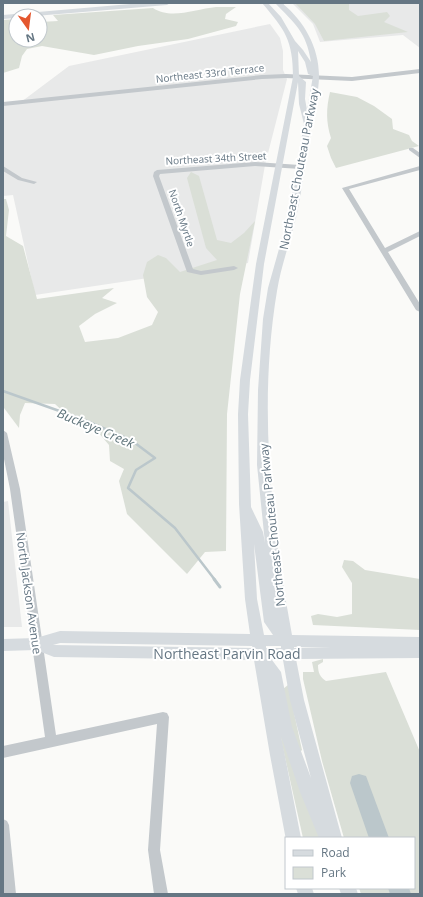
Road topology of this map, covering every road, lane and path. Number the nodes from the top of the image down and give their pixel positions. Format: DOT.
graph roads {
  1 [pos="73,3"];
  2 [pos="110,3"];
  3 [pos="167,3"];
  4 [pos="280,4"];
  5 [pos="268,5"];
  6 [pos="43,6"];
  7 [pos="28,8"];
  8 [pos="48,12"];
  9 [pos="48,13"];
  10 [pos="292,42"];
  11 [pos="420,71"];
  12 [pos="296,77"];
  13 [pos="316,77"];
  14 [pos="3,104"];
  15 [pos="308,125"];
  16 [pos="411,149"];
  17 [pos="420,156"];
  18 [pos="278,165"];
  19 [pos="300,167"];
  20 [pos="3,168"];
  21 [pos="420,168"];
  22 [pos="157,172"];
  23 [pos="34,182"];
  24 [pos="420,233"];
  25 [pos="384,251"];
  26 [pos="234,268"];
  27 [pos="420,310"];
  28 [pos="3,433"];
  29 [pos="245,504"];
  30 [pos="420,643"];
  31 [pos="36,644"];
  32 [pos="3,645"];
  33 [pos="254,646"];
  34 [pos="292,650"];
  35 [pos="420,652"];
  36 [pos="50,741"];
  37 [pos="3,752"];
  38 [pos="3,825"];
  39 [pos="293,837"];
  40 [pos="326,837"];
  41 [pos="334,837"];
  42 [pos="10,894"];
  43 [pos="161,894"];
  1 -- 7 [label="highway"];
  2 -- 8 [label="highway"];
  3 -- 9 [label="highway"];
  4 -- 13 [label="main road, Northeast Chouteau Parkway"];
  5 -- 10 [label="main road, Northeast Chouteau Parkway"];
  6 -- 7 [label="highway"];
  10 -- 12 [label="main road, Northeast Chouteau Parkway"];
  10 -- 13 [label="main road"];
  11 -- 13 [label="street, Northeast 33rd Terrace"];
  12 -- 13 [label="street, Northeast 33rd Terrace"];
  12 -- 14 [label="street, Northeast 33rd Terrace"];
  12 -- 15 [label="main road"];
  12 -- 18 [label="main road, Northeast Chouteau Parkway"];
  13 -- 15 [label="main road, Northeast Chouteau Parkway"];
  15 -- 19 [label="main road, Northeast Chouteau Parkway"];
  16 -- 17 [label="street"];
  18 -- 19 [label="street, Northeast 34th Street"];
  18 -- 22 [label="street, Northeast 34th Street"];
  18 -- 29 [label="main road, Northeast Chouteau Parkway"];
  19 -- 34 [label="main road, Northeast Chouteau Parkway"];
  20 -- 23 [label="street"];
  21 -- 25 [label="street"];
  22 -- 26 [label="street, North Myrtle"];
  24 -- 25 [label="street"];
  25 -- 27 [label="street"];
  28 -- 31 [label="street, North Jackson Avenue"];
  29 -- 33 [label="main road, Northeast Chouteau Parkway"];
  29 -- 34 [label="main road"];
  30 -- 34 [label="main road, Northeast Parvin Road"];
  31 -- 32 [label="main road, Northeast Parvin Road"];
  31 -- 33 [label="main road, Northeast Parvin Road"];
  31 -- 33 [label="main road, Northeast Parvin Road"];
  31 -- 36 [label="street, North Jackson Avenue"];
  33 -- 34 [label="main road, Northeast Parvin Road"];
  33 -- 39 [label="main road, Northeast Chouteau Parkway"];
  33 -- 40 [label="main road"];
  34 -- 35 [label="main road, Northeast Parvin Road"];
  34 -- 41 [label="main road, Northeast Chouteau Parkway"];
  36 -- 37 [label="street"];
  36 -- 43 [label="street"];
  38 -- 42 [label="street"];
}
